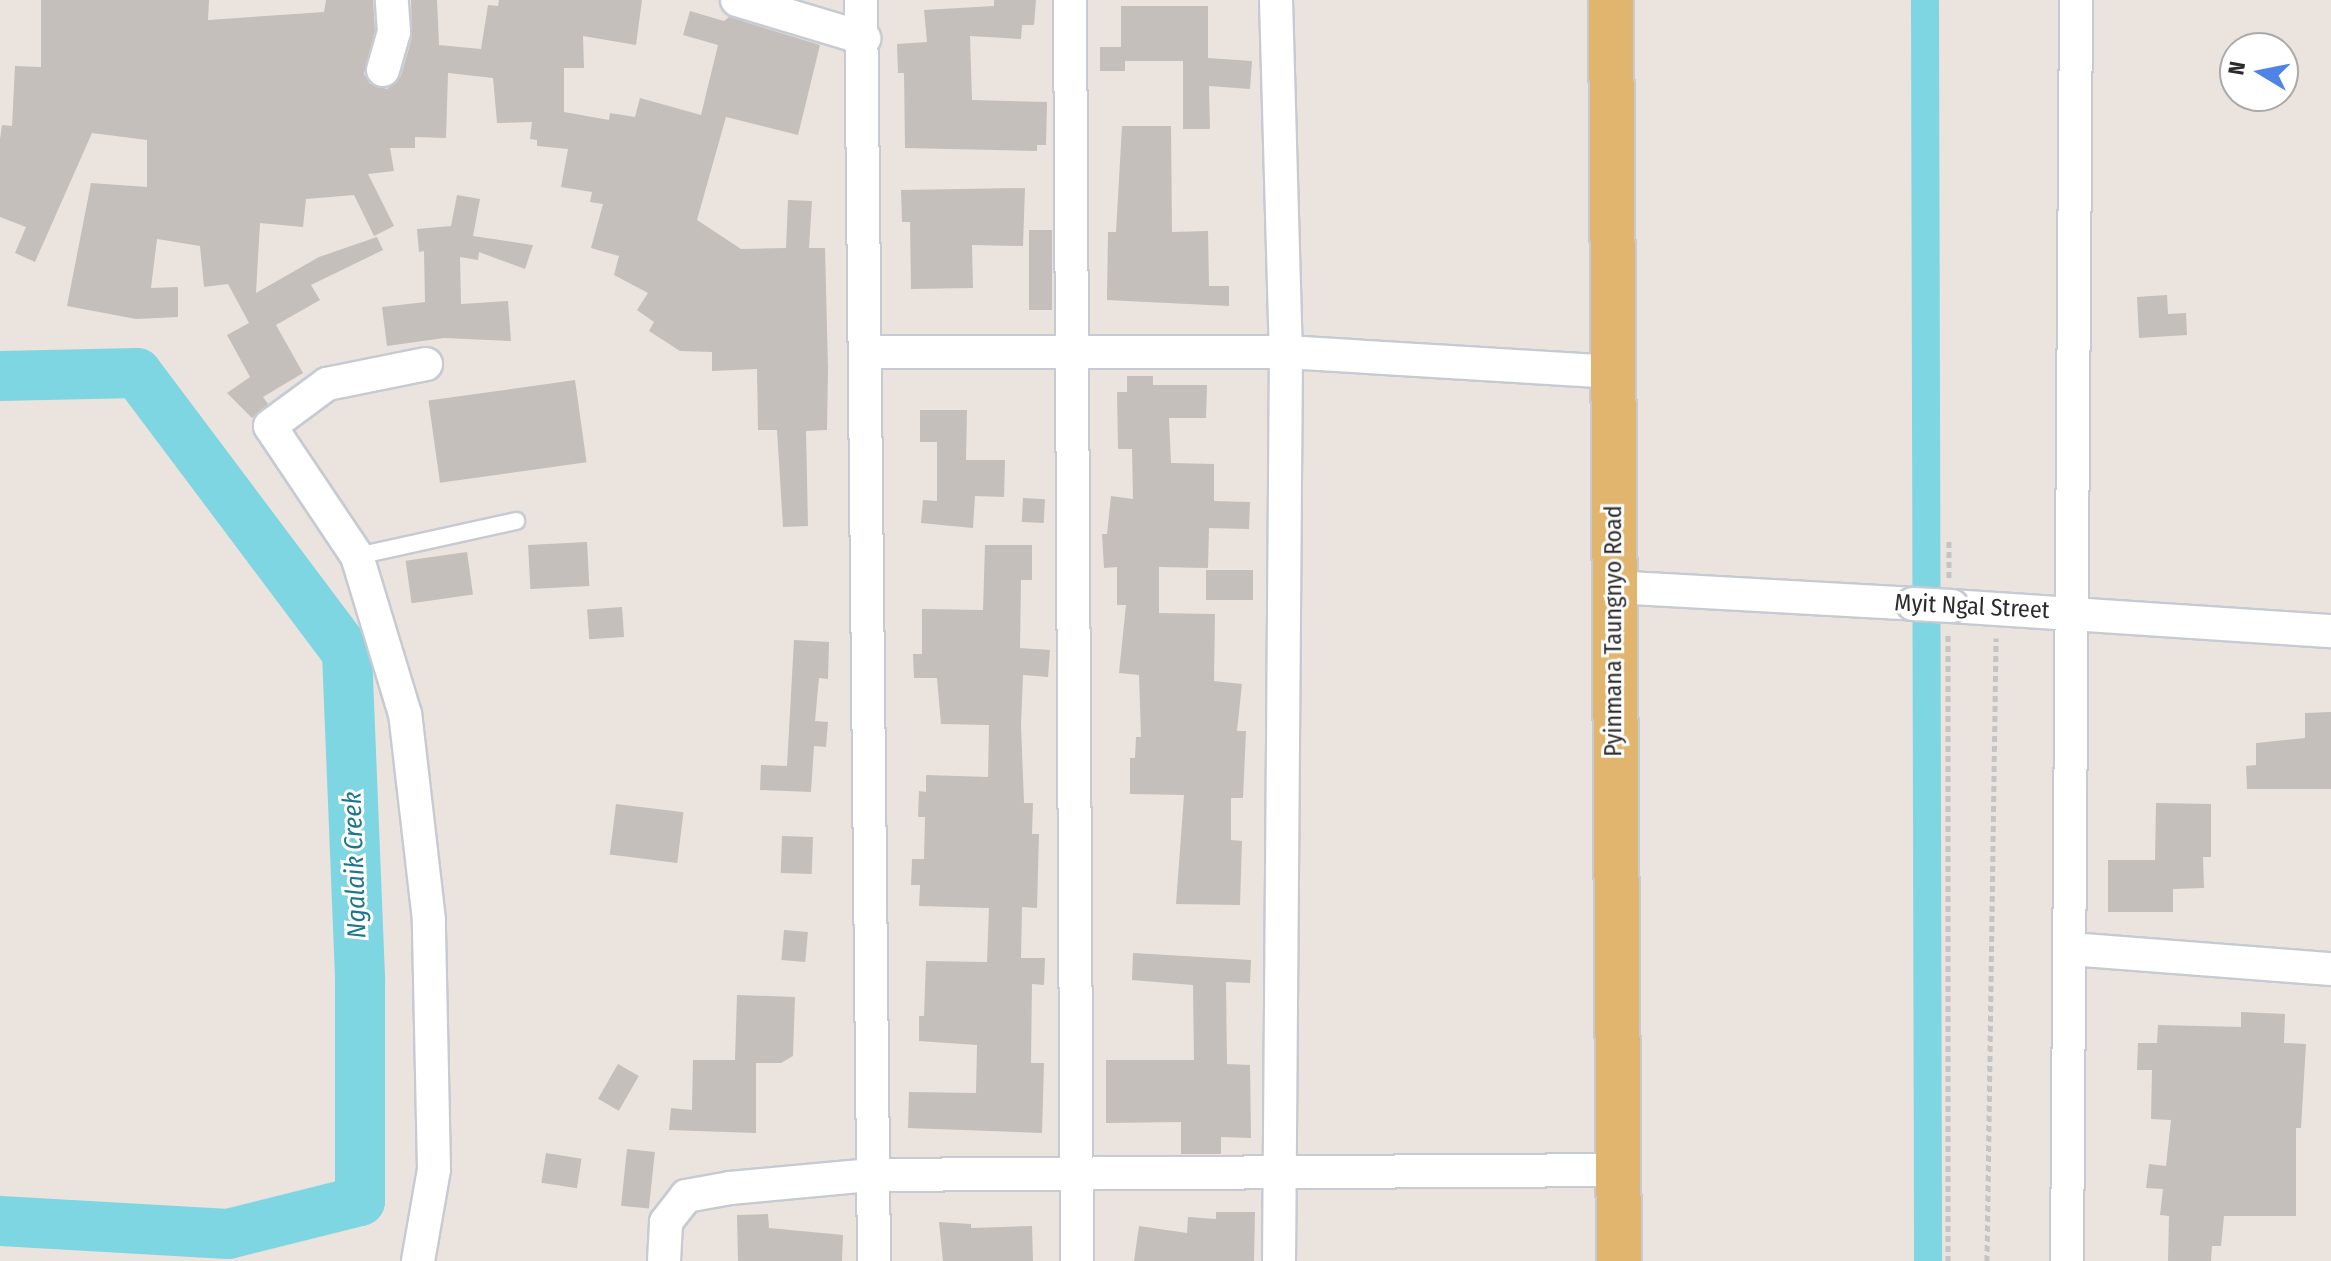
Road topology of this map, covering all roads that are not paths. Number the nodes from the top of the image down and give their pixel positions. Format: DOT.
graph roads {
  1 [pos="392,0"];
  2 [pos="737,0"];
  3 [pos="861,0"];
  4 [pos="1070,0"];
  5 [pos="1276,0"];
  6 [pos="1611,0"];
  7 [pos="2076,0"];
  8 [pos="864,38"];
  9 [pos="383,70"];
  10 [pos="1072,350"];
  11 [pos="865,352"];
  12 [pos="1286,352"];
  13 [pos="426,364"];
  14 [pos="1614,372"];
  15 [pos="516,521"];
  16 [pos="357,556"];
  17 [pos="1613,587"];
  18 [pos="2072,613"];
  19 [pos="2331,631"];
  20 [pos="2070,949"];
  21 [pos="2331,969"];
  22 [pos="1279,1170"];
  23 [pos="1621,1170"];
  24 [pos="1079,1173"];
  25 [pos="869,1175"];
  26 [pos="418,1261"];
  27 [pos="664,1261"];
  28 [pos="874,1261"];
  29 [pos="1077,1261"];
  30 [pos="1279,1261"];
  31 [pos="1619,1261"];
  32 [pos="2067,1261"];
  1 -- 9 [label="street"];
  2 -- 8 [label="street"];
  3 -- 8 [label="street"];
  4 -- 10 [label="street"];
  5 -- 12 [label="street"];
  6 -- 14 [label="main road, Pyinmana Taungnyo Road"];
  7 -- 18 [label="street"];
  8 -- 11 [label="street"];
  10 -- 11 [label="street"];
  10 -- 12 [label="street"];
  10 -- 24 [label="street"];
  11 -- 25 [label="street"];
  12 -- 14 [label="street"];
  12 -- 22 [label="street"];
  13 -- 16 [label="street"];
  14 -- 17 [label="main road, Pyinmana Taungnyo Road"];
  15 -- 16 [label="lane"];
  16 -- 26 [label="street"];
  17 -- 18 [label="street, Myit Ngal Street, bridge"];
  17 -- 23 [label="main road, Pyinmana Taungnyo Road"];
  18 -- 19 [label="street, Myit Ngal Street"];
  18 -- 20 [label="street"];
  20 -- 21 [label="street"];
  20 -- 32 [label="street"];
  22 -- 23 [label="street"];
  22 -- 24 [label="street"];
  22 -- 30 [label="street"];
  23 -- 31 [label="main road, Pyinmana Taungnyo Road"];
  24 -- 25 [label="street"];
  24 -- 29 [label="street"];
  25 -- 27 [label="street"];
  25 -- 28 [label="street"];
}
